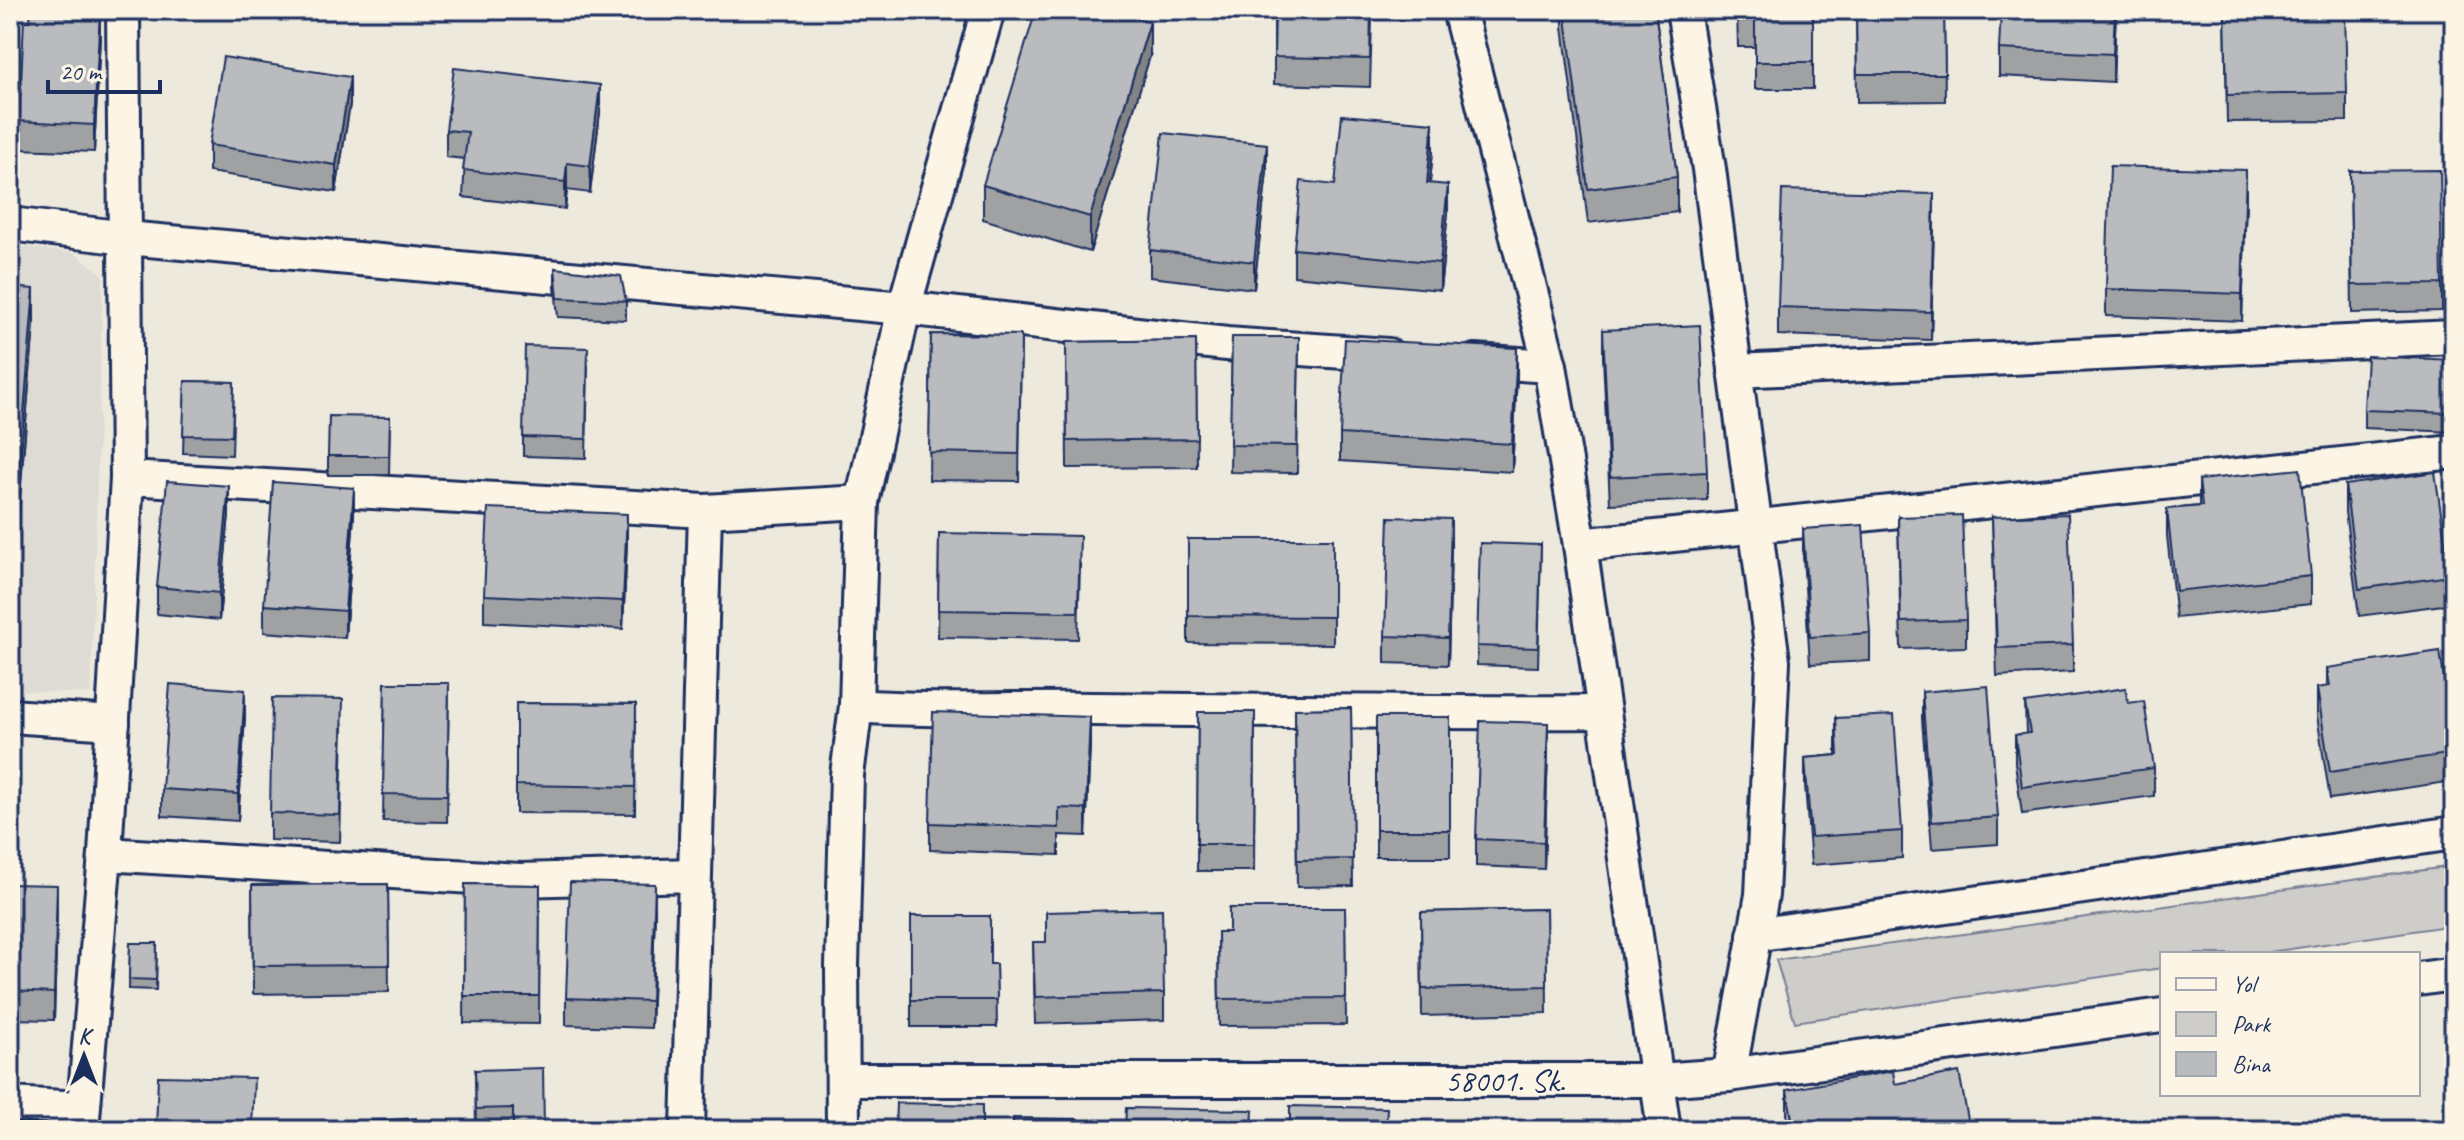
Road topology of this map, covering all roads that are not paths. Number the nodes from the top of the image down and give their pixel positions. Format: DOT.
graph roads {
  1 [pos="123,10"];
  2 [pos="988,10"];
  3 [pos="1459,10"];
  4 [pos="1683,10"];
  5 [pos="10,224"];
  6 [pos="126,238"];
  7 [pos="904,308"];
  8 [pos="2454,337"];
  9 [pos="1550,366"];
  10 [pos="1735,371"];
  11 [pos="2454,452"];
  12 [pos="127,478"];
  13 [pos="862,502"];
  14 [pos="705,511"];
  15 [pos="1758,528"];
  16 [pos="1580,545"];
  17 [pos="856,706"];
  18 [pos="1602,712"];
  19 [pos="10,716"];
  20 [pos="113,723"];
  21 [pos="2454,833"];
  22 [pos="105,854"];
  23 [pos="694,875"];
  24 [pos="1754,935"];
  25 [pos="2454,974"];
  26 [pos="2420,979"];
  27 [pos="2160,1015"];
  28 [pos="1729,1075"];
  29 [pos="845,1080"];
  30 [pos="1658,1080"];
  31 [pos="10,1104"];
  32 [pos="82,1119"];
  33 [pos="688,1130"];
  34 [pos="843,1130"];
  35 [pos="1664,1130"];
  1 -- 6 [label="street"];
  2 -- 7 [label="street"];
  3 -- 9 [label="street"];
  4 -- 10 [label="street"];
  5 -- 6 [label="street"];
  6 -- 7 [label="street"];
  6 -- 12 [label="street"];
  7 -- 9 [label="street"];
  7 -- 13 [label="street"];
  8 -- 10 [label="street"];
  9 -- 16 [label="street"];
  10 -- 15 [label="street"];
  11 -- 15 [label="street"];
  12 -- 14 [label="street"];
  12 -- 20 [label="street"];
  13 -- 14 [label="street"];
  13 -- 17 [label="street"];
  14 -- 23 [label="street"];
  15 -- 16 [label="street"];
  15 -- 24 [label="street"];
  16 -- 18 [label="street"];
  17 -- 18 [label="street"];
  17 -- 29 [label="street"];
  18 -- 30 [label="street"];
  19 -- 20 [label="street"];
  20 -- 22 [label="street"];
  21 -- 24 [label="street"];
  22 -- 23 [label="street"];
  22 -- 32 [label="street"];
  23 -- 33 [label="street"];
  24 -- 28 [label="street"];
  25 -- 26 [label="street"];
  27 -- 28 [label="street, 58001. Sk."];
  28 -- 30 [label="street, 58001. Sk."];
  29 -- 30 [label="street, 58001. Sk."];
  29 -- 34 [label="street"];
  30 -- 35 [label="street"];
  31 -- 32 [label="street"];
}
